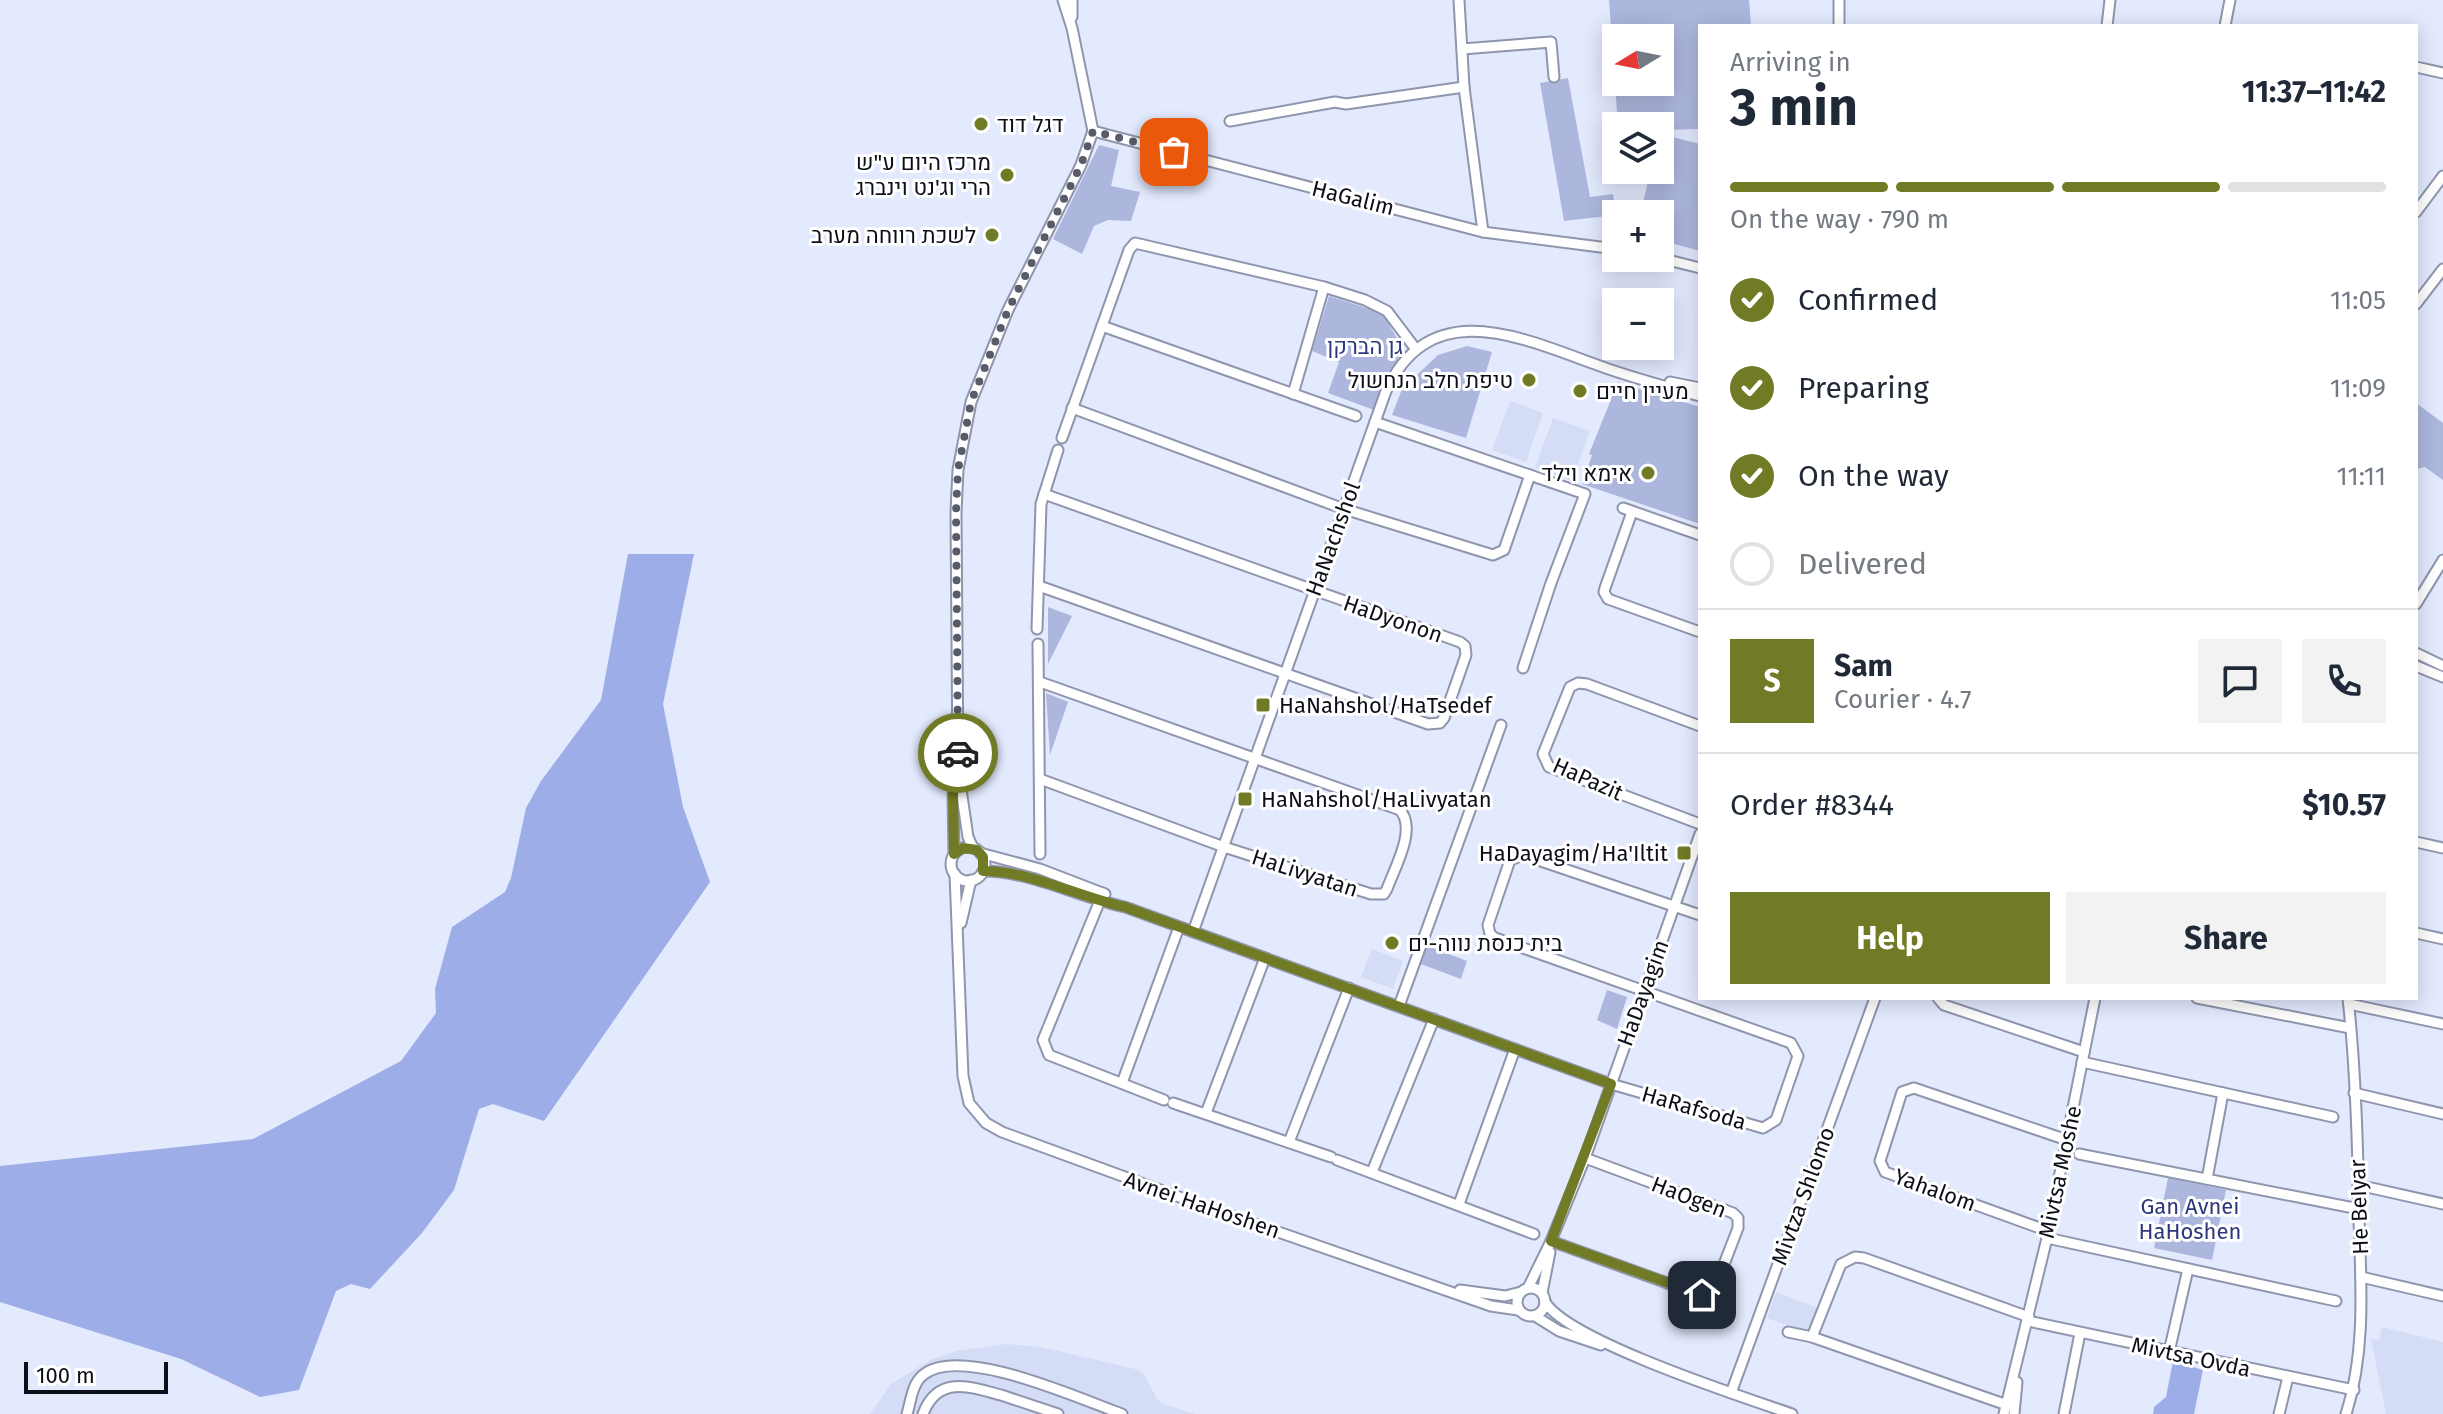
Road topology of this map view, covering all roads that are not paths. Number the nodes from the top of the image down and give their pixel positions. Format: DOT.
graph roads {
  1 [pos="1063,0"];
  2 [pos="1072,0"];
  3 [pos="1459,0"];
  4 [pos="1839,0"];
  5 [pos="2110,0"];
  6 [pos="2230,0"];
  7 [pos="1839,24"];
  8 [pos="2107,24"];
  9 [pos="2225,24"];
  10 [pos="1072,28"];
  11 [pos="1462,49"];
  12 [pos="2418,67"];
  13 [pos="2443,73"];
  14 [pos="1554,77"];
  15 [pos="1464,87"];
  16 [pos="1230,121"];
  17 [pos="1093,131"];
  18 [pos="2443,176"];
  19 [pos="2418,209"];
  20 [pos="1483,232"];
  21 [pos="1602,247"];
  22 [pos="1674,262"];
  23 [pos="1698,268"];
  24 [pos="2443,269"];
  25 [pos="1324,287"];
  26 [pos="2418,301"];
  27 [pos="1102,326"];
  28 [pos="1415,348"];
  29 [pos="1612,370"];
  30 [pos="1698,388"];
  31 [pos="1293,394"];
  32 [pos="1698,395"];
  33 [pos="1072,408"];
  34 [pos="1356,416"];
  35 [pos="1375,422"];
  36 [pos="1062,438"];
  37 [pos="1058,450"];
  38 [pos="1530,475"];
  39 [pos="1044,494"];
  40 [pos="1344,509"];
  41 [pos="1698,534"];
  42 [pos="2443,560"];
  43 [pos="2439,575"];
  44 [pos="2428,583"];
  45 [pos="1039,586"];
  46 [pos="1314,592"];
  47 [pos="2418,595"];
  48 [pos="2418,600"];
  49 [pos="1037,629"];
  50 [pos="1698,631"];
  51 [pos="1038,644"];
  52 [pos="2418,654"];
  53 [pos="2443,666"];
  54 [pos="2418,667"];
  55 [pos="1523,668"];
  56 [pos="1285,675"];
  57 [pos="2443,677"];
  58 [pos="1040,682"];
  59 [pos="1501,725"];
  60 [pos="1698,725"];
  61 [pos="1255,760"];
  62 [pos="958,769"];
  63 [pos="1040,779"];
  64 [pos="1698,823"];
  65 [pos="1698,840"];
  66 [pos="2418,842"];
  67 [pos="1224,847"];
  68 [pos="2443,848"];
  69 [pos="976,850"];
  70 [pos="954,854"];
  71 [pos="1040,854"];
  72 [pos="983,871"];
  73 [pos="955,874"];
  74 [pos="971,880"];
  75 [pos="1101,897"];
  76 [pos="1674,907"];
  77 [pos="1698,914"];
  78 [pos="1179,927"];
  79 [pos="1193,932"];
  80 [pos="2418,933"];
  81 [pos="958,938"];
  82 [pos="2443,939"];
  83 [pos="1265,958"];
  84 [pos="1349,988"];
  85 [pos="1644,992"];
  86 [pos="1874,1000"];
  87 [pos="1940,1000"];
  88 [pos="2095,1000"];
  89 [pos="2218,1000"];
  90 [pos="2349,1001"];
  91 [pos="2240,1002"];
  92 [pos="1399,1006"];
  93 [pos="1434,1019"];
  94 [pos="2443,1024"];
  95 [pos="2350,1028"];
  96 [pos="1515,1049"];
  97 [pos="2083,1057"];
  98 [pos="1122,1083"];
  99 [pos="1611,1084"];
  100 [pos="2223,1093"];
  101 [pos="2354,1093"];
  102 [pos="1206,1113"];
  103 [pos="2443,1114"];
  104 [pos="2333,1117"];
  105 [pos="2067,1140"];
  106 [pos="1289,1142"];
  107 [pos="2079,1154"];
  108 [pos="1585,1158"];
  109 [pos="1372,1172"];
  110 [pos="2207,1179"];
  111 [pos="2358,1185"];
  112 [pos="1459,1204"];
  113 [pos="2443,1204"];
  114 [pos="2359,1209"];
  115 [pos="1534,1234"];
  116 [pos="2047,1235"];
  117 [pos="1551,1241"];
  118 [pos="2188,1269"];
  119 [pos="2361,1277"];
  120 [pos="1433,1285"];
  121 [pos="1524,1290"];
  122 [pos="2443,1296"];
  123 [pos="1544,1297"];
  124 [pos="2336,1301"];
  125 [pos="1518,1310"];
  126 [pos="1535,1316"];
  127 [pos="2029,1319"];
  128 [pos="1788,1332"];
  129 [pos="2080,1333"];
  130 [pos="1812,1337"];
  131 [pos="2022,1345"];
  132 [pos="2169,1352"];
  133 [pos="1635,1355"];
  134 [pos="2288,1377"];
  135 [pos="2354,1390"];
  136 [pos="1731,1393"];
  137 [pos="2006,1410"];
  138 [pos="907,1414"];
  139 [pos="923,1414"];
  140 [pos="1058,1414"];
  141 [pos="1122,1414"];
  142 [pos="1792,1414"];
  143 [pos="2014,1414"];
  144 [pos="2064,1414"];
  145 [pos="2279,1414"];
  146 [pos="2346,1414"];
  1 -- 10 [label="street"];
  2 -- 10 [label="street"];
  3 -- 11 [label="street"];
  4 -- 7 [label="street"];
  5 -- 8 [label="street"];
  6 -- 9 [label="street"];
  10 -- 17 [label="street"];
  11 -- 14 [label="street"];
  11 -- 15 [label="street"];
  12 -- 13 [label="street"];
  15 -- 16 [label="street"];
  15 -- 20 [label="street"];
  17 -- 20 [label="street, HaGalim"];
  17 -- 62 [label="street"];
  18 -- 19 [label="street"];
  20 -- 21 [label="street, HaGalim"];
  22 -- 23 [label="street"];
  24 -- 26 [label="street"];
  25 -- 27 [label="street"];
  25 -- 28 [label="street"];
  25 -- 31 [label="street"];
  27 -- 31 [label="street"];
  27 -- 33 [label="street"];
  28 -- 29 [label="street"];
  28 -- 35 [label="street, HaNachshol"];
  29 -- 30 [label="street"];
  29 -- 32 [label="street"];
  31 -- 34 [label="street"];
  33 -- 36 [label="street"];
  33 -- 40 [label="street"];
  35 -- 38 [label="street"];
  35 -- 40 [label="street, HaNachshol"];
  37 -- 39 [label="street"];
  38 -- 40 [label="street"];
  38 -- 55 [label="street"];
  39 -- 45 [label="street"];
  39 -- 46 [label="street"];
  40 -- 46 [label="street, HaNachshol"];
  41 -- 50 [label="street"];
  42 -- 43 [label="street"];
  43 -- 44 [label="street"];
  44 -- 47 [label="street"];
  44 -- 48 [label="street"];
  45 -- 49 [label="street"];
  45 -- 56 [label="street"];
  46 -- 56 [label="street, HaNachshol"];
  46 -- 56 [label="street, HaDyonon"];
  51 -- 58 [label="street"];
  52 -- 53 [label="street"];
  54 -- 57 [label="street"];
  56 -- 61 [label="street, HaNachshol"];
  58 -- 61 [label="street"];
  58 -- 63 [label="street"];
  59 -- 92 [label="street"];
  60 -- 64 [label="street, HaPazit"];
  61 -- 67 [label="street, HaNachshol"];
  61 -- 67 [label="street, HaLivyatan"];
  62 -- 69 [label="street"];
  62 -- 70 [label="street"];
  63 -- 67 [label="street"];
  63 -- 71 [label="street"];
  65 -- 76 [label="street, HaDayagim"];
  66 -- 68 [label="street"];
  67 -- 79 [label="street, HaNachshol"];
  69 -- 70 [label="street"];
  69 -- 72 [label="street"];
  69 -- 75 [label="street"];
  70 -- 73 [label="street"];
  72 -- 74 [label="street"];
  72 -- 75 [label="street"];
  73 -- 74 [label="street"];
  73 -- 81 [label="street"];
  74 -- 81 [label="street"];
  75 -- 78 [label="street"];
  75 -- 98 [label="street"];
  76 -- 77 [label="street"];
  76 -- 85 [label="street, HaDayagim"];
  76 -- 85 [label="street"];
  78 -- 79 [label="street"];
  78 -- 98 [label="street"];
  79 -- 83 [label="street"];
  80 -- 82 [label="street"];
  81 -- 120 [label="street, Avnei HaHoshen"];
  83 -- 84 [label="street"];
  83 -- 102 [label="street"];
  84 -- 92 [label="street"];
  84 -- 106 [label="street"];
  85 -- 99 [label="street, HaDayagim"];
  85 -- 99 [label="street, HaRafsoda"];
  86 -- 136 [label="street, Mivtza Shlomo"];
  87 -- 97 [label="street"];
  88 -- 97 [label="street, Mivtsa Moshe"];
  89 -- 91 [label="street"];
  90 -- 94 [label="street"];
  90 -- 95 [label="street, He BeIyar"];
  91 -- 95 [label="street"];
  92 -- 93 [label="street"];
  93 -- 96 [label="street"];
  93 -- 109 [label="street"];
  95 -- 101 [label="street, He BeIyar"];
  96 -- 99 [label="street"];
  96 -- 112 [label="street"];
  97 -- 100 [label="street"];
  97 -- 105 [label="street, Mivtsa Moshe"];
  98 -- 102 [label="street"];
  99 -- 108 [label="street, HaDayagim"];
  100 -- 104 [label="street"];
  100 -- 110 [label="street"];
  101 -- 103 [label="street"];
  101 -- 111 [label="street, He BeIyar"];
  102 -- 106 [label="street"];
  105 -- 116 [label="street, Mivtsa Moshe"];
  105 -- 116 [label="street, Yahalom"];
  106 -- 109 [label="street"];
  107 -- 110 [label="street"];
  108 -- 117 [label="street, HaDayagim"];
  108 -- 117 [label="street, HaOgen"];
  109 -- 112 [label="street"];
  110 -- 114 [label="street"];
  111 -- 113 [label="street"];
  111 -- 114 [label="street, He BeIyar"];
  112 -- 115 [label="street"];
  114 -- 119 [label="street, He BeIyar"];
  116 -- 118 [label="street"];
  116 -- 127 [label="street, Mivtsa Moshe"];
  117 -- 121 [label="street, HaDayagim"];
  117 -- 123 [label="street, HaDayagim"];
  118 -- 124 [label="street"];
  118 -- 132 [label="street"];
  119 -- 122 [label="street"];
  119 -- 135 [label="street, He BeIyar"];
  120 -- 121 [label="street, Avnei HaHoshen"];
  120 -- 125 [label="street, Avnei HaHoshen"];
  121 -- 123 [label="street"];
  121 -- 125 [label="street"];
  123 -- 126 [label="street"];
  123 -- 133 [label="street"];
  125 -- 126 [label="street"];
  126 -- 133 [label="street"];
  127 -- 129 [label="street, Mivtsa Ovda"];
  127 -- 130 [label="street, Mivtsa Ovda"];
  127 -- 131 [label="street, Mivtsa Moshe"];
  128 -- 130 [label="street"];
  129 -- 132 [label="street, Mivtsa Ovda"];
  129 -- 144 [label="street"];
  130 -- 137 [label="street"];
  131 -- 137 [label="street, Mivtsa Moshe"];
  131 -- 143 [label="street, Mivtsa Moshe"];
  132 -- 134 [label="street, Mivtsa Ovda"];
  133 -- 136 [label="street"];
  134 -- 135 [label="street, Mivtsa Ovda"];
  134 -- 145 [label="street"];
  135 -- 146 [label="street, He BeIyar"];
  136 -- 142 [label="street"];
  138 -- 141 [label="street"];
  139 -- 140 [label="street"];
}
